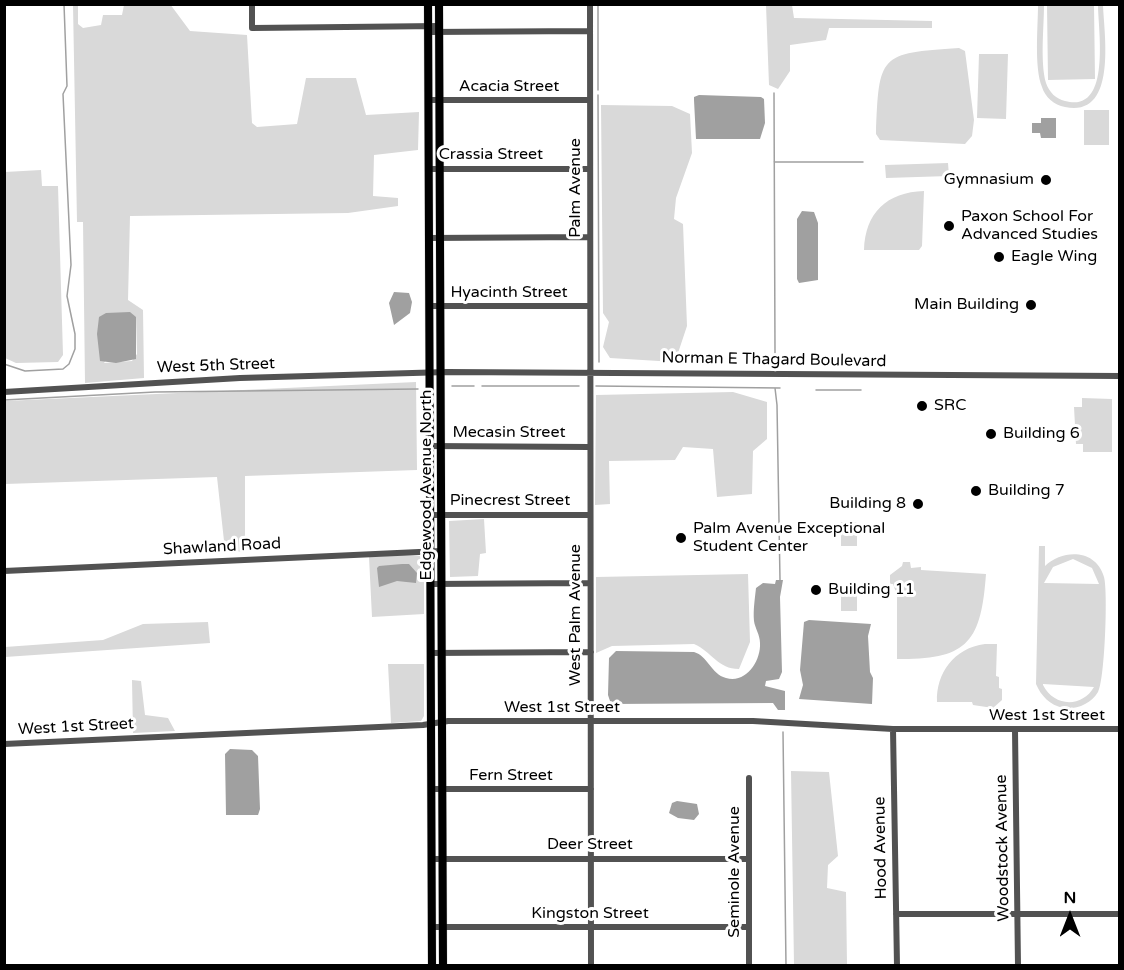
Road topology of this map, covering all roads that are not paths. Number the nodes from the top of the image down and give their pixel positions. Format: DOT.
graph roads {
  1 [pos="252,4"];
  2 [pos="428,4"];
  3 [pos="439,4"];
  4 [pos="590,4"];
  5 [pos="428,29"];
  6 [pos="439,29"];
  7 [pos="589,31"];
  8 [pos="428,100"];
  9 [pos="439,100"];
  10 [pos="590,100"];
  11 [pos="440,169"];
  12 [pos="590,169"];
  13 [pos="428,170"];
  14 [pos="590,237"];
  15 [pos="429,238"];
  16 [pos="440,238"];
  17 [pos="429,306"];
  18 [pos="440,306"];
  19 [pos="589,306"];
  20 [pos="589,372"];
  21 [pos="441,373"];
  22 [pos="429,374"];
  23 [pos="1119,376"];
  24 [pos="4,392"];
  25 [pos="429,446"];
  26 [pos="441,446"];
  27 [pos="589,447"];
  28 [pos="429,515"];
  29 [pos="441,515"];
  30 [pos="590,515"];
  31 [pos="441,550"];
  32 [pos="430,551"];
  33 [pos="4,571"];
  34 [pos="430,584"];
  35 [pos="441,584"];
  36 [pos="590,584"];
  37 [pos="591,652"];
  38 [pos="430,653"];
  39 [pos="441,653"];
  40 [pos="590,721"];
  41 [pos="442,723"];
  42 [pos="431,724"];
  43 [pos="893,729"];
  44 [pos="1119,729"];
  45 [pos="1015,730"];
  46 [pos="4,744"];
  47 [pos="749,778"];
  48 [pos="431,789"];
  49 [pos="591,789"];
  50 [pos="442,790"];
  51 [pos="431,859"];
  52 [pos="442,859"];
  53 [pos="591,859"];
  54 [pos="749,859"];
  55 [pos="896,914"];
  56 [pos="1017,914"];
  57 [pos="1119,914"];
  58 [pos="432,927"];
  59 [pos="443,927"];
  60 [pos="591,927"];
  61 [pos="749,927"];
  62 [pos="432,966"];
  63 [pos="443,966"];
  64 [pos="591,966"];
  65 [pos="749,966"];
  66 [pos="897,966"];
  67 [pos="1018,966"];
  1 -- 5 [label="street"];
  2 -- 5 [label="main road, Edgewood Avenue North"];
  3 -- 6 [label="main road, Edgewood Avenue North"];
  4 -- 7 [label="street, Palm Avenue"];
  5 -- 6 [label="street"];
  5 -- 8 [label="main road, Edgewood Avenue North"];
  6 -- 7 [label="street"];
  6 -- 9 [label="main road, Edgewood Avenue North"];
  7 -- 10 [label="street, Palm Avenue"];
  8 -- 9 [label="street, Acacia Street"];
  8 -- 13 [label="main road, Edgewood Avenue North"];
  9 -- 10 [label="street, Acacia Street"];
  9 -- 11 [label="main road, Edgewood Avenue North"];
  10 -- 12 [label="street, Palm Avenue"];
  11 -- 12 [label="street, Crassia Street"];
  11 -- 13 [label="street, Crassia Street"];
  11 -- 16 [label="main road, Edgewood Avenue North"];
  12 -- 14 [label="street, Palm Avenue"];
  13 -- 15 [label="main road, Edgewood Avenue North"];
  14 -- 16 [label="street"];
  14 -- 19 [label="street, Palm Avenue"];
  15 -- 16 [label="street"];
  15 -- 17 [label="main road, Edgewood Avenue North"];
  16 -- 18 [label="main road, Edgewood Avenue North"];
  17 -- 18 [label="street, Hyacinth Street"];
  17 -- 22 [label="main road, Edgewood Avenue North"];
  18 -- 19 [label="street, Hyacinth Street"];
  18 -- 21 [label="main road, Edgewood Avenue North"];
  19 -- 20 [label="street, Palm Avenue"];
  20 -- 21 [label="street, Norman E Thagard Boulevard"];
  20 -- 23 [label="street, Norman E Thagard Boulevard"];
  20 -- 27 [label="street, West Palm Avenue"];
  21 -- 22 [label="street, Norman E Thagard Boulevard"];
  21 -- 26 [label="main road, Edgewood Avenue North"];
  22 -- 24 [label="street, West 5th Street"];
  22 -- 25 [label="main road, Edgewood Avenue North"];
  25 -- 26 [label="street, Mecasin Street"];
  25 -- 28 [label="main road, Edgewood Avenue North"];
  26 -- 27 [label="street, Mecasin Street"];
  26 -- 29 [label="main road, Edgewood Avenue North"];
  27 -- 30 [label="street, West Palm Avenue"];
  28 -- 29 [label="street, Pinecrest Street"];
  28 -- 32 [label="main road, Edgewood Avenue North"];
  29 -- 30 [label="street, Pinecrest Street"];
  29 -- 31 [label="main road, Edgewood Avenue North"];
  30 -- 36 [label="street, West Palm Avenue"];
  31 -- 32 [label="street, Shawland Road"];
  31 -- 35 [label="main road, Edgewood Avenue North"];
  32 -- 33 [label="street, Shawland Road"];
  32 -- 34 [label="main road, Edgewood Avenue North"];
  34 -- 35 [label="street"];
  34 -- 38 [label="main road, Edgewood Avenue North"];
  35 -- 36 [label="street"];
  35 -- 39 [label="main road, Edgewood Avenue North"];
  36 -- 37 [label="street, West Palm Avenue"];
  37 -- 39 [label="street"];
  37 -- 40 [label="street, West Palm Avenue"];
  38 -- 39 [label="street"];
  38 -- 42 [label="main road, Edgewood Avenue North"];
  39 -- 41 [label="main road, Edgewood Avenue North"];
  40 -- 41 [label="street, West 1st Street"];
  40 -- 43 [label="street, West 1st Street"];
  40 -- 49 [label="street, West Palm Avenue"];
  41 -- 42 [label="street, West 1st Street"];
  41 -- 50 [label="main road, Edgewood Avenue North"];
  42 -- 46 [label="street, West 1st Street"];
  42 -- 48 [label="main road, Edgewood Avenue North"];
  43 -- 45 [label="street, West 1st Street"];
  43 -- 55 [label="street, Hood Avenue"];
  44 -- 45 [label="street, West 1st Street"];
  45 -- 56 [label="street, Woodstock Avenue"];
  47 -- 54 [label="street, Seminole Avenue"];
  48 -- 50 [label="street, Fern Street"];
  48 -- 51 [label="main road, Edgewood Avenue North"];
  49 -- 50 [label="street, Fern Street"];
  49 -- 53 [label="street, West Palm Avenue"];
  50 -- 52 [label="main road, Edgewood Avenue North"];
  51 -- 52 [label="street, Deer Street"];
  51 -- 58 [label="main road, Edgewood Avenue North"];
  52 -- 53 [label="street, Deer Street"];
  52 -- 59 [label="main road, Edgewood Avenue North"];
  53 -- 54 [label="street, Deer Street"];
  53 -- 60 [label="street, West Palm Avenue"];
  54 -- 61 [label="street, Seminole Avenue"];
  55 -- 56 [label="street"];
  55 -- 66 [label="street, Hood Avenue"];
  56 -- 57 [label="street"];
  56 -- 67 [label="street, Woodstock Avenue"];
  58 -- 59 [label="street, Kingston Street"];
  58 -- 62 [label="main road, Edgewood Avenue North"];
  59 -- 60 [label="street, Kingston Street"];
  59 -- 63 [label="main road, Edgewood Avenue North"];
  60 -- 61 [label="street, Kingston Street"];
  60 -- 64 [label="street, West Palm Avenue"];
  61 -- 65 [label="street, Seminole Avenue"];
}
